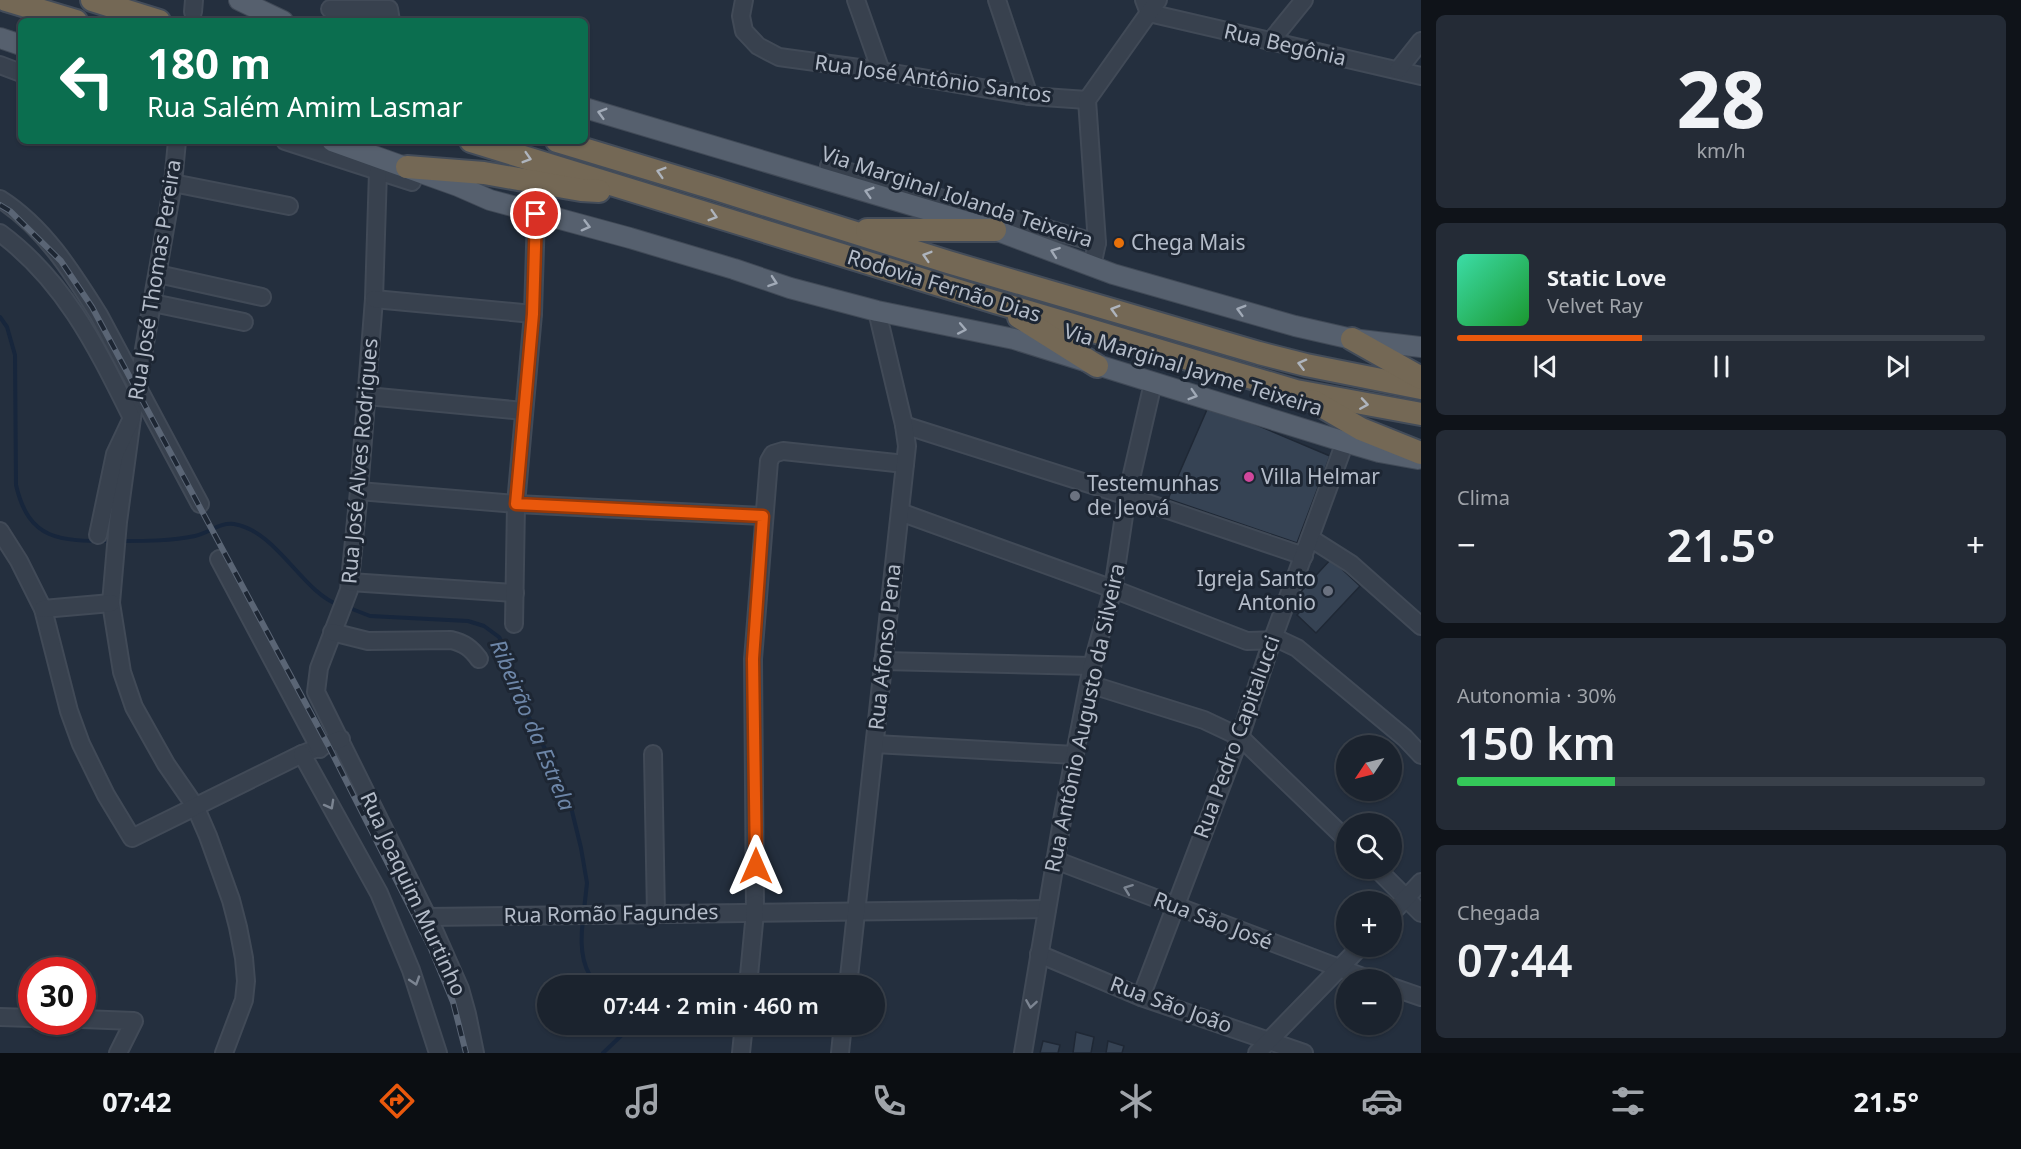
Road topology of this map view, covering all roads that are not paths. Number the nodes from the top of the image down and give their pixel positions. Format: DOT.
graph roads {
  1 [pos="6,0"];
  2 [pos="92,0"];
  3 [pos="239,0"];
  4 [pos="744,0"];
  5 [pos="856,0"];
  6 [pos="997,0"];
  7 [pos="1304,0"];
  8 [pos="1150,4"];
  9 [pos="330,9"];
  10 [pos="390,10"];
  11 [pos="66,18"];
  12 [pos="149,18"];
  13 [pos="277,18"];
  14 [pos="0,38"];
  15 [pos="1421,41"];
  16 [pos="1270,42"];
  17 [pos="18,44"];
  18 [pos="0,65"];
  19 [pos="1398,70"];
  20 [pos="881,71"];
  21 [pos="18,73"];
  22 [pos="1421,76"];
  23 [pos="1029,96"];
  24 [pos="1087,100"];
  25 [pos="588,109"];
  26 [pos="177,144"];
  27 [pos="294,144"];
  28 [pos="339,144"];
  29 [pos="481,144"];
  30 [pos="567,144"];
  31 [pos="829,166"];
  32 [pos="378,171"];
  33 [pos="410,175"];
  34 [pos="173,183"];
  35 [pos="642,194"];
  36 [pos="0,199"];
  37 [pos="289,206"];
  38 [pos="536,214"];
  39 [pos="844,230"];
  40 [pos="994,230"];
  41 [pos="0,233"];
  42 [pos="1097,243"];
  43 [pos="1092,266"];
  44 [pos="158,274"];
  45 [pos="262,297"];
  46 [pos="374,299"];
  47 [pos="995,302"];
  48 [pos="153,303"];
  49 [pos="877,311"];
  50 [pos="533,314"];
  51 [pos="244,322"];
  52 [pos="1352,339"];
  53 [pos="1421,347"];
  54 [pos="1097,366"];
  55 [pos="1421,378"];
  56 [pos="1153,383"];
  57 [pos="138,388"];
  58 [pos="1421,388"];
  59 [pos="1296,391"];
  60 [pos="367,396"];
  61 [pos="524,411"];
  62 [pos="1421,414"];
  63 [pos="132,418"];
  64 [pos="904,425"];
  65 [pos="1345,442"];
  66 [pos="1421,453"];
  67 [pos="1421,459"];
  68 [pos="905,464"];
  69 [pos="359,491"];
  70 [pos="1127,496"];
  71 [pos="200,504"];
  72 [pos="516,504"];
  73 [pos="900,512"];
  74 [pos="763,516"];
  75 [pos="0,531"];
  76 [pos="98,535"];
  77 [pos="1310,538"];
  78 [pos="1304,556"];
  79 [pos="219,559"];
  80 [pos="350,586"];
  81 [pos="1113,589"];
  82 [pos="515,593"];
  83 [pos="111,603"];
  84 [pos="43,609"];
  85 [pos="1418,616"];
  86 [pos="514,624"];
  87 [pos="335,625"];
  88 [pos="1272,640"];
  89 [pos="479,658"];
  90 [pos="883,661"];
  91 [pos="1092,666"];
  92 [pos="1089,684"];
  93 [pos="1240,738"];
  94 [pos="341,739"];
  95 [pos="875,744"];
  96 [pos="320,748"];
  97 [pos="302,754"];
  98 [pos="653,754"];
  99 [pos="1075,755"];
  100 [pos="1421,755"];
  101 [pos="195,806"];
  102 [pos="1336,830"];
  103 [pos="1055,861"];
  104 [pos="1387,879"];
  105 [pos="1421,882"];
  106 [pos="1406,897"];
  107 [pos="1402,902"];
  108 [pos="1174,907"];
  109 [pos="1047,909"];
  110 [pos="857,910"];
  111 [pos="755,912"];
  112 [pos="1421,913"];
  113 [pos="656,914"];
  114 [pos="428,917"];
  115 [pos="1039,954"];
  116 [pos="1351,957"];
  117 [pos="1340,969"];
  118 [pos="1336,973"];
  119 [pos="749,975"];
  120 [pos="849,975"];
  121 [pos="1402,990"];
  122 [pos="1141,997"];
  123 [pos="1421,997"];
  124 [pos="0,1017"];
  125 [pos="18,1018"];
  126 [pos="96,1020"];
  127 [pos="743,1035"];
  128 [pos="842,1035"];
  129 [pos="1269,1041"];
  130 [pos="118,1053"];
  131 [pos="224,1053"];
  132 [pos="438,1053"];
  133 [pos="475,1053"];
  134 [pos="741,1053"];
  135 [pos="840,1053"];
  136 [pos="1023,1053"];
  137 [pos="1257,1053"];
  138 [pos="1304,1053"];
  1 -- 11 [label="highway"];
  2 -- 12 [label="highway"];
  3 -- 13 [label="main road"];
  4 -- 20 [label="street, Rua José Antônio Santos"];
  5 -- 20 [label="street"];
  6 -- 23 [label="street"];
  7 -- 16 [label="street"];
  8 -- 16 [label="street, Rua Begônia"];
  8 -- 24 [label="street"];
  9 -- 10 [label="street"];
  14 -- 17 [label="main road"];
  15 -- 19 [label="street"];
  16 -- 19 [label="street, Rua Begônia"];
  18 -- 21 [label="street"];
  19 -- 22 [label="street, Rua Begônia"];
  20 -- 23 [label="street, Rua José Antônio Santos"];
  23 -- 24 [label="street, Rua José Antônio Santos"];
  24 -- 42 [label="street"];
  40 -- 25 [label="main road, Via Marginal Iolanda Teixeira, one-way"];
  26 -- 34 [label="street, Rua José Thomas Pereira"];
  27 -- 32 [label="street"];
  28 -- 33 [label="main road, Via Marginal Jayme Teixeira"];
  29 -- 35 [label="highway, Rodovia Fernão Dias, one-way"];
  39 -- 30 [label="highway, Rodovia Fernão Dias, one-way"];
  31 -- 42 [label="street"];
  32 -- 33 [label="street"];
  32 -- 46 [label="street, Rua José Alves Rodrigues"];
  33 -- 35 [label="highway"];
  33 -- 38 [label="main road, Via Marginal Jayme Teixeira"];
  34 -- 37 [label="street"];
  34 -- 44 [label="street, Rua José Thomas Pereira"];
  35 -- 47 [label="highway, Rodovia Fernão Dias, one-way"];
  36 -- 57 [label="street"];
  38 -- 49 [label="main road, Via Marginal Jayme Teixeira, one-way"];
  38 -- 50 [label="street"];
  39 -- 40 [label="highway"];
  58 -- 39 [label="highway, Rodovia Fernão Dias, one-way"];
  43 -- 40 [label="main road, Via Marginal Iolanda Teixeira, one-way"];
  41 -- 63 [label="street"];
  42 -- 43 [label="street"];
  52 -- 43 [label="main road, Via Marginal Iolanda Teixeira, one-way"];
  44 -- 45 [label="street"];
  44 -- 48 [label="street, Rua José Thomas Pereira"];
  46 -- 50 [label="street"];
  46 -- 60 [label="street, Rua José Alves Rodrigues"];
  47 -- 54 [label="highway"];
  47 -- 59 [label="highway, Rodovia Fernão Dias"];
  48 -- 51 [label="street"];
  48 -- 57 [label="street, Rua José Thomas Pereira"];
  49 -- 54 [label="main road, Via Marginal Jayme Teixeira, one-way"];
  49 -- 64 [label="street, Rua Afonso Pena"];
  50 -- 61 [label="street"];
  52 -- 53 [label="main road, Via Marginal Iolanda Teixeira"];
  52 -- 55 [label="highway"];
  54 -- 56 [label="main road, Via Marginal Jayme Teixeira"];
  56 -- 65 [label="main road, Via Marginal Jayme Teixeira, one-way"];
  56 -- 70 [label="street, Rua Antônio Augusto da Silveira"];
  57 -- 63 [label="street, Rua José Thomas Pereira"];
  57 -- 71 [label="street"];
  59 -- 62 [label="highway, Rodovia Fernão Dias, one-way"];
  59 -- 66 [label="highway"];
  60 -- 61 [label="street"];
  60 -- 69 [label="street, Rua José Alves Rodrigues"];
  61 -- 72 [label="street"];
  63 -- 76 [label="street, Rua José Thomas Pereira"];
  63 -- 83 [label="street, Rua José Thomas Pereira"];
  64 -- 68 [label="street, Rua Afonso Pena"];
  64 -- 70 [label="street"];
  65 -- 67 [label="main road, Via Marginal Jayme Teixeira"];
  65 -- 77 [label="street, Rua Pedro Capitalucci"];
  68 -- 73 [label="street, Rua Afonso Pena"];
  68 -- 74 [label="street"];
  69 -- 72 [label="street"];
  69 -- 80 [label="street, Rua José Alves Rodrigues"];
  70 -- 78 [label="street"];
  70 -- 81 [label="street, Rua Antônio Augusto da Silveira"];
  72 -- 74 [label="street"];
  72 -- 82 [label="street"];
  73 -- 81 [label="street"];
  73 -- 90 [label="street, Rua Afonso Pena"];
  74 -- 111 [label="street"];
  75 -- 84 [label="street"];
  77 -- 78 [label="street, Rua Pedro Capitalucci"];
  77 -- 85 [label="street"];
  78 -- 88 [label="street, Rua Pedro Capitalucci"];
  79 -- 96 [label="street"];
  80 -- 82 [label="street"];
  80 -- 87 [label="street, Rua José Alves Rodrigues"];
  81 -- 88 [label="street"];
  81 -- 91 [label="street, Rua Antônio Augusto da Silveira"];
  82 -- 86 [label="street"];
  83 -- 84 [label="street"];
  83 -- 101 [label="street, Rua José Thomas Pereira"];
  84 -- 101 [label="street"];
  87 -- 89 [label="street"];
  87 -- 94 [label="street, Rua José Alves Rodrigues"];
  88 -- 93 [label="street, Rua Pedro Capitalucci"];
  88 -- 100 [label="street"];
  90 -- 91 [label="street"];
  90 -- 95 [label="street, Rua Afonso Pena"];
  91 -- 92 [label="street, Rua Antônio Augusto da Silveira"];
  92 -- 93 [label="street"];
  92 -- 99 [label="street, Rua Antônio Augusto da Silveira"];
  93 -- 102 [label="street"];
  93 -- 108 [label="street, Rua Pedro Capitalucci"];
  94 -- 96 [label="street"];
  94 -- 114 [label="street, Rua Joaquim Murtinho"];
  95 -- 99 [label="street"];
  95 -- 110 [label="street, Rua Afonso Pena"];
  96 -- 97 [label="street"];
  97 -- 101 [label="street"];
  97 -- 132 [label="street, Rua Joaquim Murtinho, one-way"];
  98 -- 113 [label="street"];
  99 -- 103 [label="street, Rua Antônio Augusto da Silveira"];
  101 -- 131 [label="street, Rua José Thomas Pereira"];
  108 -- 103 [label="street, Rua São José, one-way"];
  103 -- 109 [label="street, Rua Antônio Augusto da Silveira"];
  104 -- 106 [label="street"];
  105 -- 106 [label="street"];
  106 -- 107 [label="street"];
  106 -- 112 [label="street"];
  108 -- 117 [label="street, Rua São José"];
  108 -- 122 [label="street, Rua Pedro Capitalucci"];
  109 -- 110 [label="street, Rua Romão Fagundes"];
  109 -- 115 [label="street, Rua Antônio Augusto da Silveira"];
  110 -- 111 [label="street, Rua Romão Fagundes"];
  110 -- 120 [label="street, Rua Afonso Pena"];
  111 -- 113 [label="street, Rua Romão Fagundes"];
  111 -- 119 [label="street"];
  113 -- 114 [label="street, Rua Romão Fagundes"];
  114 -- 133 [label="street, Rua Joaquim Murtinho"];
  115 -- 122 [label="street, Rua São João"];
  115 -- 136 [label="street, Rua Antônio Augusto da Silveira, one-way"];
  116 -- 117 [label="street"];
  118 -- 129 [label="street"];
  121 -- 123 [label="street"];
  122 -- 129 [label="street, Rua São João"];
  124 -- 125 [label="street"];
  126 -- 130 [label="street"];
  127 -- 134 [label="street"];
  128 -- 135 [label="street"];
  129 -- 137 [label="street"];
  129 -- 138 [label="street, Rua São João"];
}
